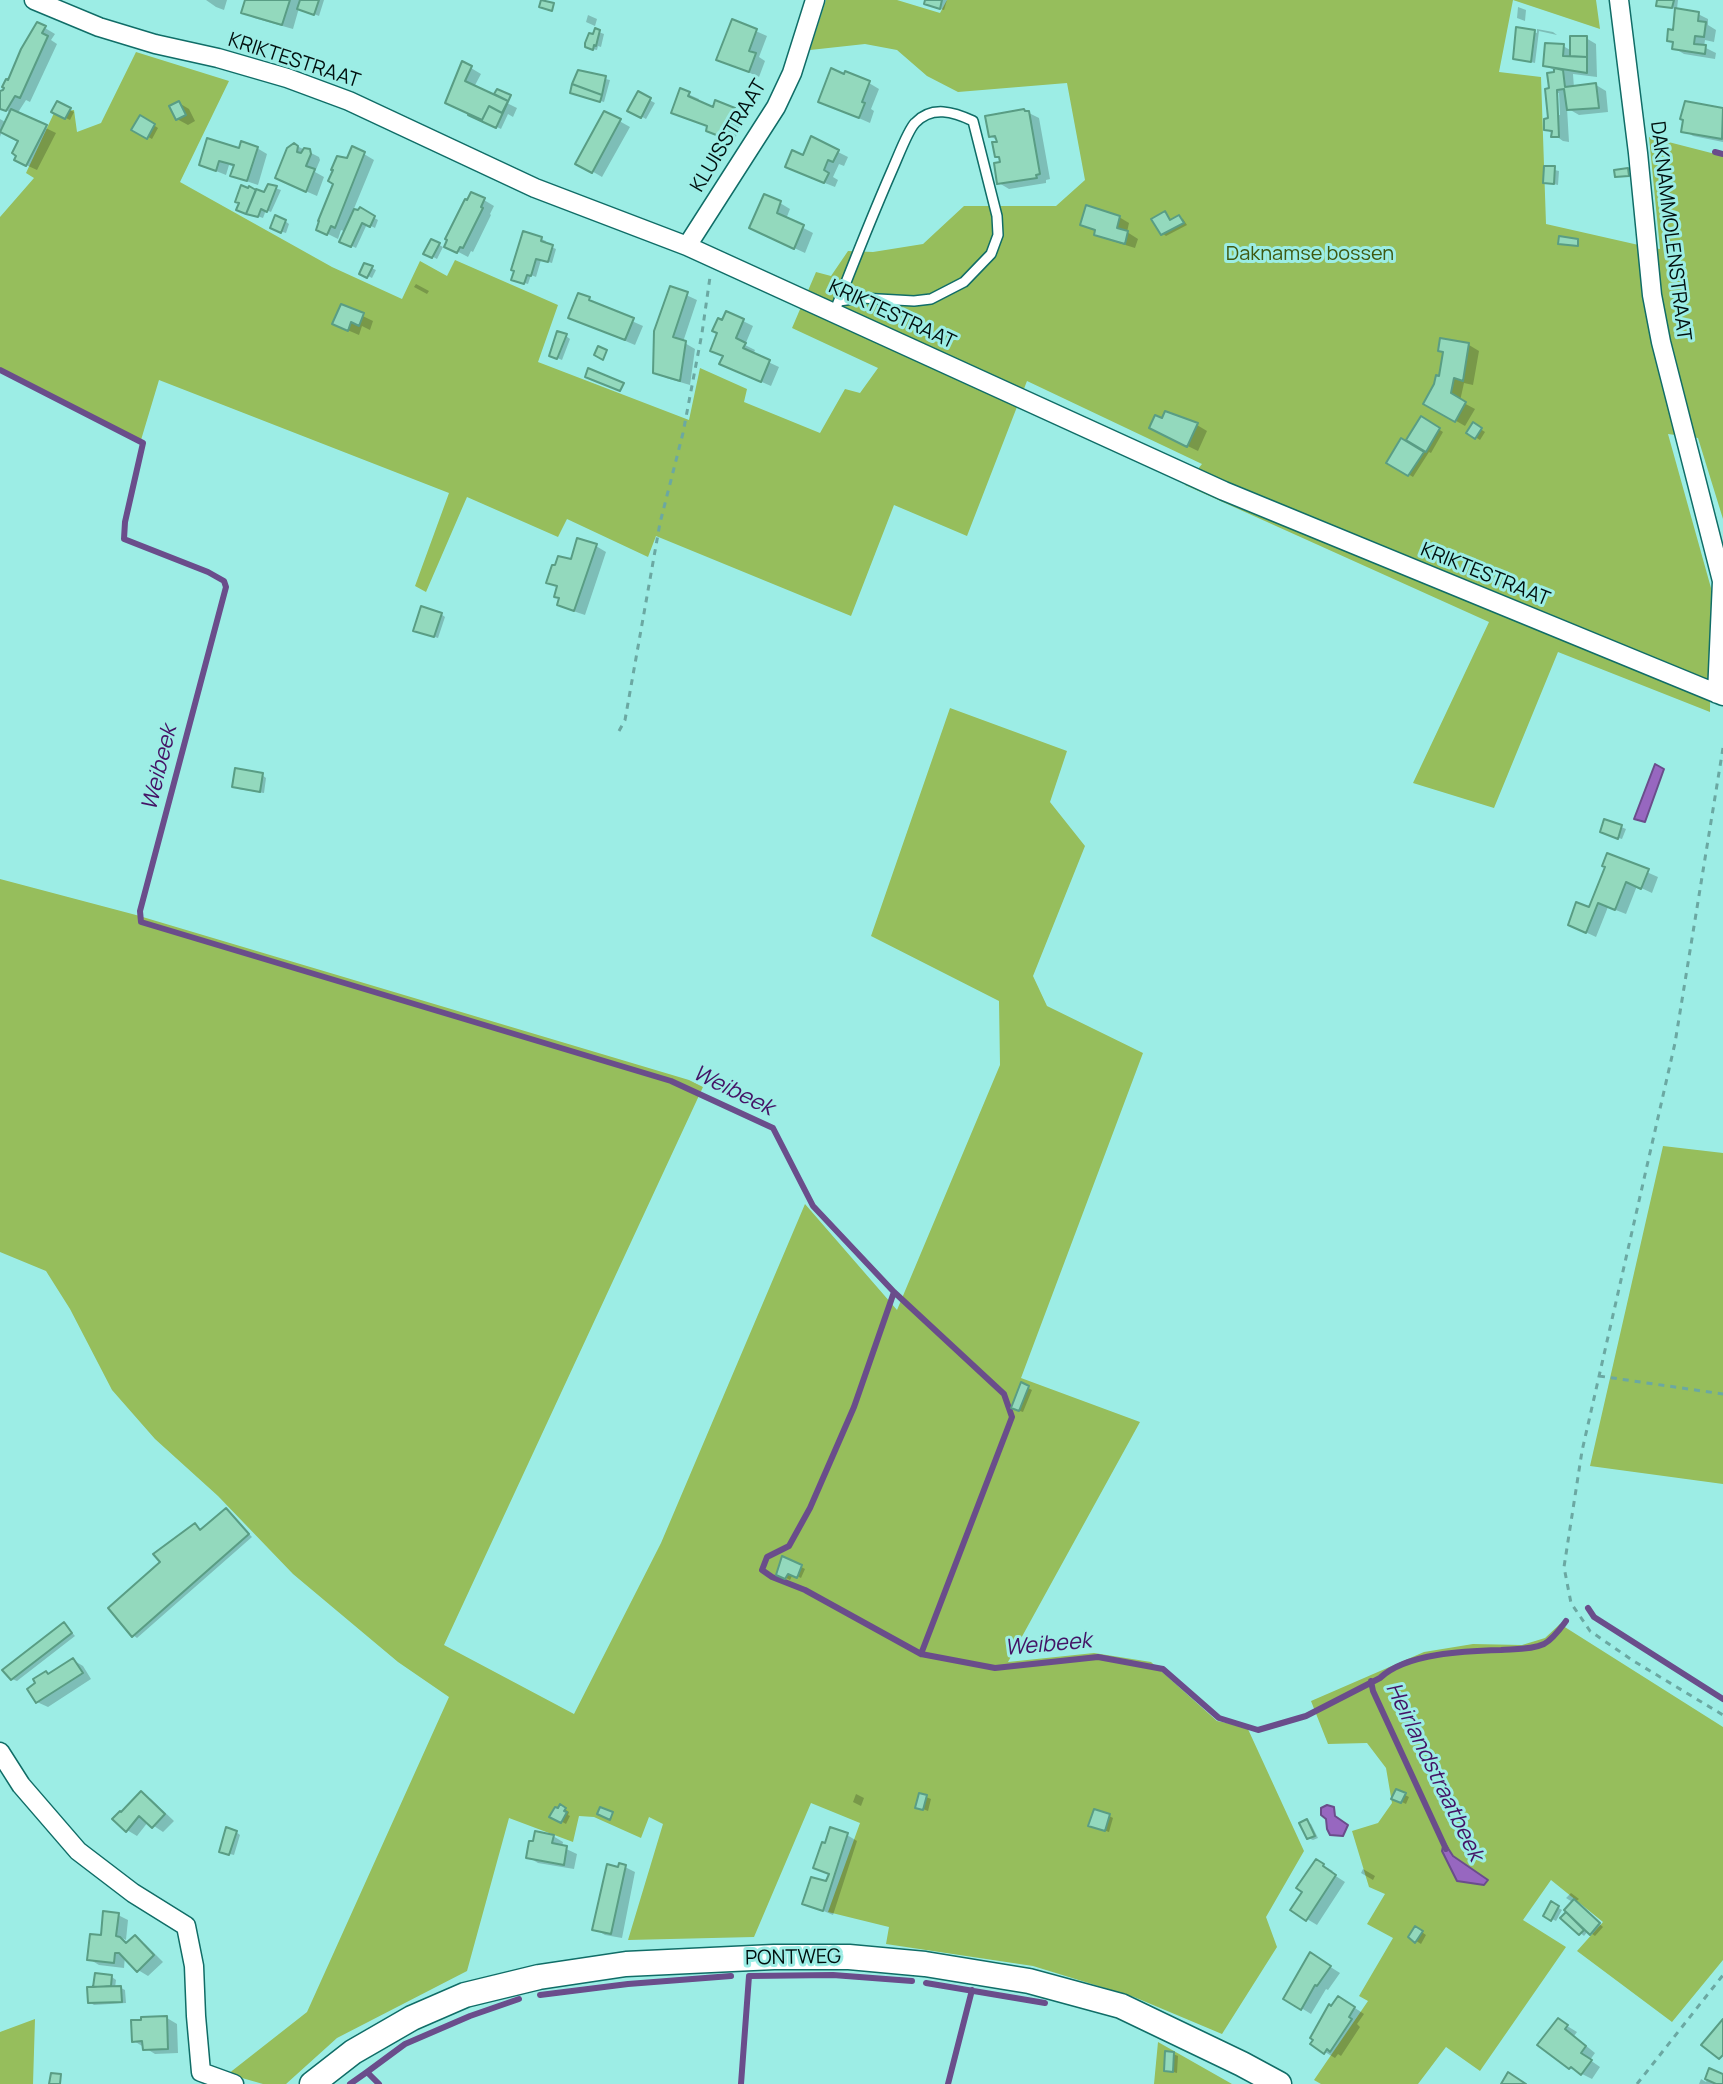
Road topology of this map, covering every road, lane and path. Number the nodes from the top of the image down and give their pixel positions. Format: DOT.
graph roads {
  1 [pos="34,0"];
  2 [pos="815,0"];
  3 [pos="1619,0"];
  4 [pos="687,246"];
  5 [pos="712,257"];
  6 [pos="836,307"];
  7 [pos="1719,562"];
  8 [pos="1720,695"];
  9 [pos="619,731"];
  10 [pos="1723,748"];
  11 [pos="1599,1376"];
  12 [pos="1723,1394"];
  13 [pos="1723,1715"];
  14 [pos="0,1752"];
  15 [pos="1723,1975"];
  16 [pos="201,2078"];
  17 [pos="234,2084"];
  18 [pos="312,2084"];
  19 [pos="1279,2084"];
  20 [pos="1637,2084"];
  1 -- 4 [label="street, KRIKTESTRAAT"];
  2 -- 4 [label="street, KLUISSTRAAT"];
  3 -- 7 [label="street, DAKNAMMOLENSTRAAT"];
  4 -- 5 [label="street, KRIKTESTRAAT"];
  5 -- 6 [label="street, KRIKTESTRAAT"];
  5 -- 9 [label="path"];
  6 -- 6 [label="lane"];
  6 -- 8 [label="street, KRIKTESTRAAT"];
  7 -- 8 [label="street, DAKNAMMOLENSTRAAT"];
  10 -- 11 [label="path"];
  11 -- 12 [label="path"];
  11 -- 13 [label="path"];
  14 -- 16 [label="street"];
  15 -- 20 [label="path"];
  16 -- 17 [label="street"];
  18 -- 19 [label="street, PONTWEG"];
}
